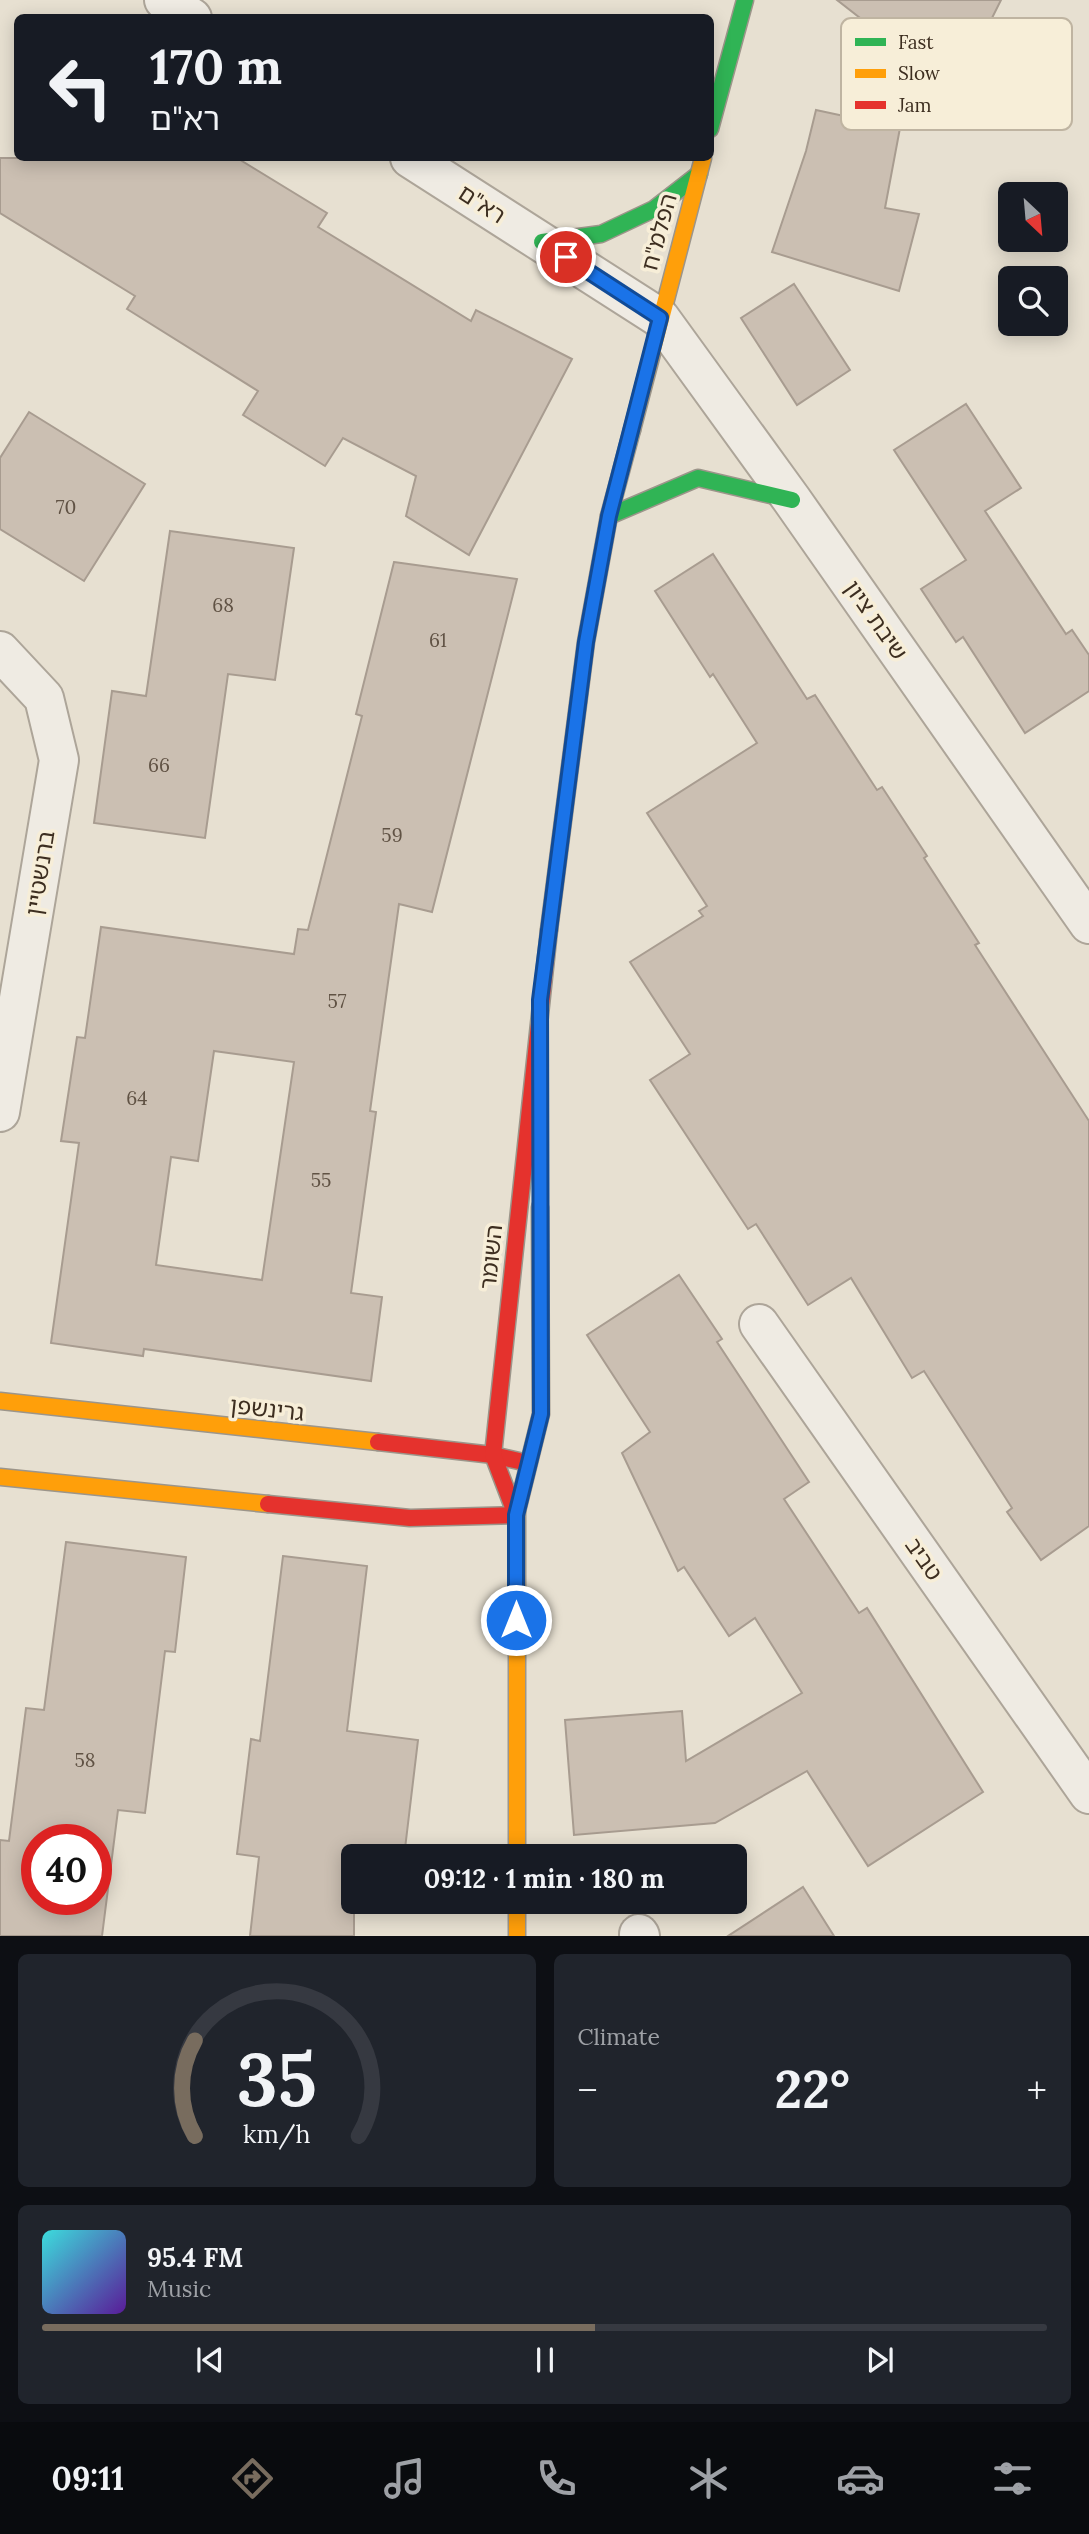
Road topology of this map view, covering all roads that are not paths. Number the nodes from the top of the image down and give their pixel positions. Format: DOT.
graph roads {
  1 [pos="164,0"];
  2 [pos="745,0"];
  3 [pos="186,14"];
  4 [pos="714,114"];
  5 [pos="415,161"];
  6 [pos="701,166"];
  7 [pos="542,242"];
  8 [pos="660,318"];
  9 [pos="792,500"];
  10 [pos="609,516"];
  11 [pos="0,651"];
  12 [pos="1089,924"];
  13 [pos="540,1000"];
  14 [pos="0,1112"];
  15 [pos="540,1166"];
  16 [pos="540,1194"];
  17 [pos="759,1324"];
  18 [pos="0,1401"];
  19 [pos="494,1455"];
  20 [pos="528,1463"];
  21 [pos="0,1477"];
  22 [pos="516,1515"];
  23 [pos="1089,1794"];
  24 [pos="517,1844"];
  25 [pos="517,1914"];
  26 [pos="517,1936"];
  1 -- 3 [label="street"];
  2 -- 4 [label="street"];
  5 -- 7 [label="street, רא\"ם"];
  6 -- 7 [label="street"];
  6 -- 8 [label="street, הפלמ\"ח"];
  7 -- 8 [label="street, רא\"ם"];
  8 -- 9 [label="street, שיבת ציון"];
  8 -- 10 [label="street, השומר"];
  9 -- 10 [label="street"];
  9 -- 12 [label="street, שיבת ציון"];
  10 -- 13 [label="street, השומר"];
  11 -- 14 [label="street, ברנשטיין"];
  13 -- 15 [label="street, השומר"];
  13 -- 19 [label="street, השומר"];
  16 -- 20 [label="street, השומר"];
  17 -- 23 [label="street, טביב"];
  18 -- 19 [label="street, גרינשפן"];
  19 -- 20 [label="street, גרינשפן"];
  19 -- 22 [label="street, השומר"];
  20 -- 22 [label="street, השומר"];
  21 -- 22 [label="street"];
  22 -- 24 [label="street, השומר"];
  25 -- 26 [label="street"];
}
